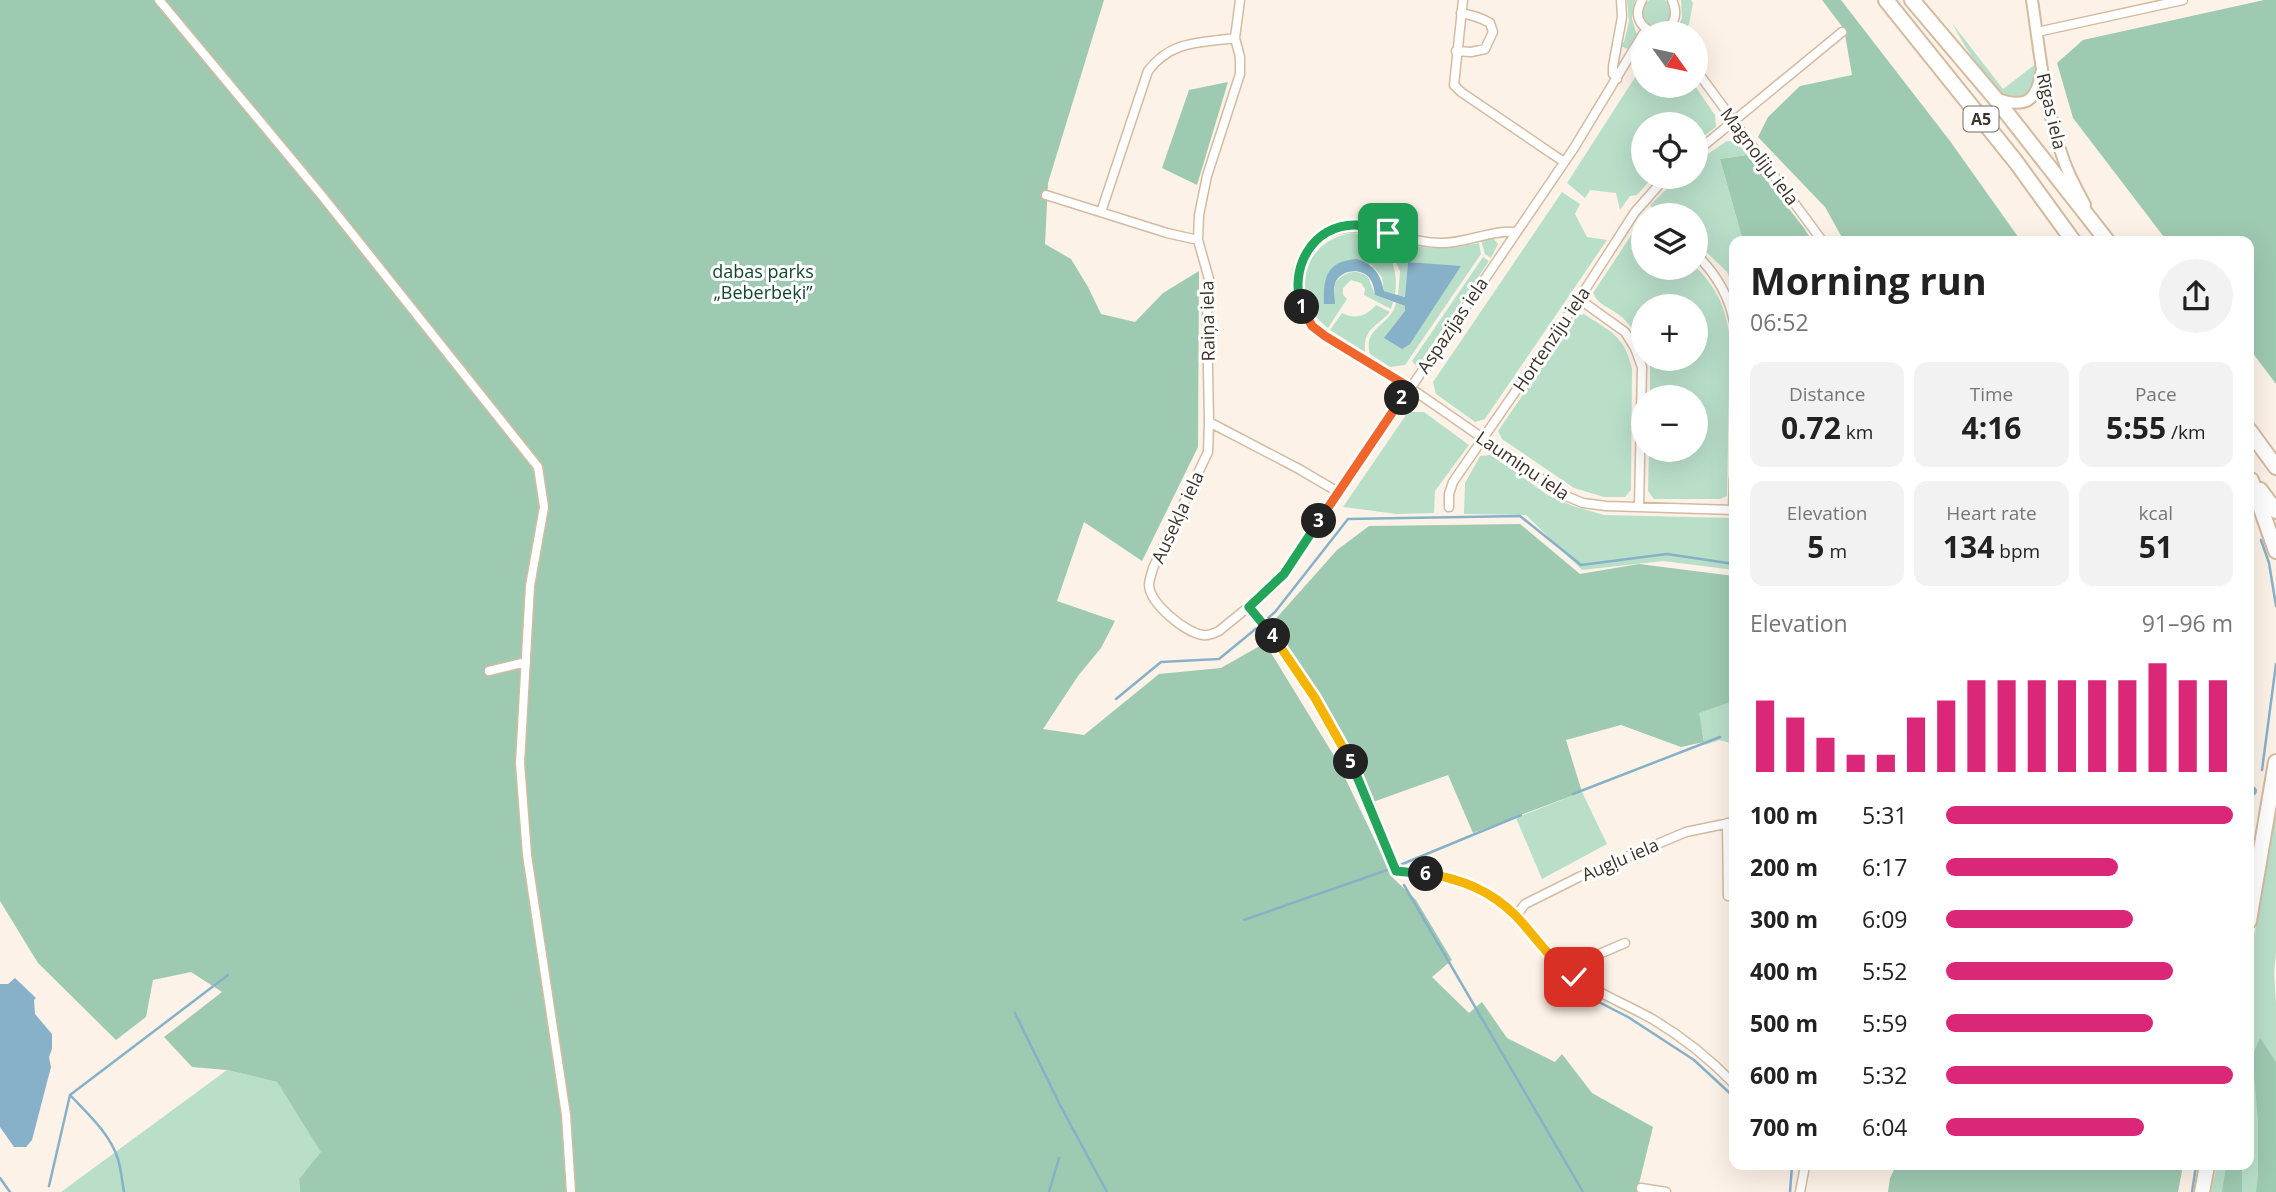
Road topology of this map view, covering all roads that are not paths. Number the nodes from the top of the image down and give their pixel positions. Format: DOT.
graph roads {
  1 [pos="159,0"];
  2 [pos="1240,0"];
  3 [pos="1463,0"];
  4 [pos="1620,0"];
  5 [pos="1642,0"];
  6 [pos="1672,0"];
  7 [pos="1886,0"];
  8 [pos="1912,0"];
  9 [pos="2032,0"];
  10 [pos="2183,0"];
  11 [pos="1461,13"];
  12 [pos="1639,21"];
  13 [pos="1674,21"];
  14 [pos="1842,32"];
  15 [pos="2037,32"];
  16 [pos="1235,38"];
  17 [pos="1456,51"];
  18 [pos="1631,55"];
  19 [pos="2042,66"];
  20 [pos="1617,79"];
  21 [pos="1708,87"];
  22 [pos="1995,98"];
  23 [pos="1733,122"];
  24 [pos="1708,142"];
  25 [pos="1564,162"];
  26 [pos="1046,195"];
  27 [pos="1101,212"];
  28 [pos="2090,217"];
  29 [pos="1631,225"];
  30 [pos="1515,232"];
  31 [pos="1821,236"];
  32 [pos="2070,236"];
  33 [pos="2104,236"];
  34 [pos="1198,240"];
  35 [pos="1708,266"];
  36 [pos="1579,299"];
  37 [pos="1729,302"];
  38 [pos="1409,387"];
  39 [pos="1209,422"];
  40 [pos="2254,437"];
  41 [pos="1483,438"];
  42 [pos="2276,467"];
  43 [pos="2254,483"];
  44 [pos="2254,489"];
  45 [pos="1338,492"];
  46 [pos="1449,507"];
  47 [pos="1639,507"];
  48 [pos="1729,510"];
  49 [pos="2276,511"];
  50 [pos="2276,551"];
  51 [pos="1249,607"];
  52 [pos="526,662"];
  53 [pos="489,671"];
  54 [pos="2276,762"];
  55 [pos="1729,822"];
  56 [pos="1729,871"];
  57 [pos="2254,892"];
  58 [pos="1728,896"];
  59 [pos="1516,916"];
  60 [pos="1625,943"];
  61 [pos="1564,969"];
  62 [pos="1729,1080"];
  63 [pos="1804,1170"];
  64 [pos="2206,1170"];
  65 [pos="1640,1188"];
  66 [pos="571,1192"];
  67 [pos="1667,1192"];
  68 [pos="1800,1192"];
  69 [pos="2202,1192"];
  1 -- 52 [label="street"];
  2 -- 16 [label="street, Raiņa iela"];
  3 -- 11 [label="street"];
  4 -- 20 [label="street"];
  5 -- 12 [label="street"];
  6 -- 13 [label="street"];
  7 -- 32 [label="highway, A5"];
  8 -- 22 [label="highway, A5"];
  9 -- 15 [label="main road, Rīgas iela"];
  10 -- 15 [label="street"];
  11 -- 17 [label="street"];
  11 -- 17 [label="street"];
  14 -- 23 [label="street"];
  15 -- 19 [label="main road, Rīgas iela"];
  16 -- 27 [label="street"];
  16 -- 34 [label="street, Raiņa iela"];
  17 -- 25 [label="street"];
  18 -- 20 [label="street, Aspazijas iela"];
  19 -- 22 [label="main road"];
  19 -- 28 [label="main road, Rīgas iela"];
  20 -- 25 [label="street, Aspazijas iela"];
  21 -- 23 [label="street, Magnoliju iela"];
  22 -- 28 [label="highway, A5"];
  23 -- 24 [label="street"];
  23 -- 31 [label="street, Magnoliju iela"];
  25 -- 30 [label="street, Aspazijas iela"];
  26 -- 27 [label="street"];
  27 -- 34 [label="street"];
  28 -- 33 [label="highway, A5"];
  29 -- 36 [label="street, Hortenziju iela"];
  30 -- 38 [label="street, Aspazijas iela"];
  30 -- 38 [label="street, Aspazijas iela"];
  34 -- 39 [label="street, Raiņa iela"];
  35 -- 37 [label="street"];
  36 -- 41 [label="street, Hortenziju iela"];
  36 -- 47 [label="street"];
  38 -- 41 [label="street, Laumiņu iela"];
  38 -- 45 [label="street, Ausekļa iela"];
  39 -- 45 [label="street"];
  39 -- 51 [label="street, Ausekļa iela"];
  40 -- 42 [label="highway"];
  41 -- 46 [label="street, Hortenziju iela"];
  41 -- 47 [label="street, Laumiņu iela"];
  43 -- 49 [label="highway"];
  44 -- 50 [label="highway"];
  45 -- 51 [label="street, Ausekļa iela"];
  47 -- 48 [label="street, Laumiņu iela"];
  51 -- 59 [label="street"];
  52 -- 53 [label="street"];
  52 -- 66 [label="street"];
  54 -- 57 [label="highway"];
  55 -- 59 [label="street, Augļu iela"];
  56 -- 58 [label="street"];
  59 -- 61 [label="street"];
  60 -- 61 [label="street"];
  61 -- 62 [label="street"];
  63 -- 68 [label="street"];
  64 -- 69 [label="highway"];
  65 -- 67 [label="street"];
}
